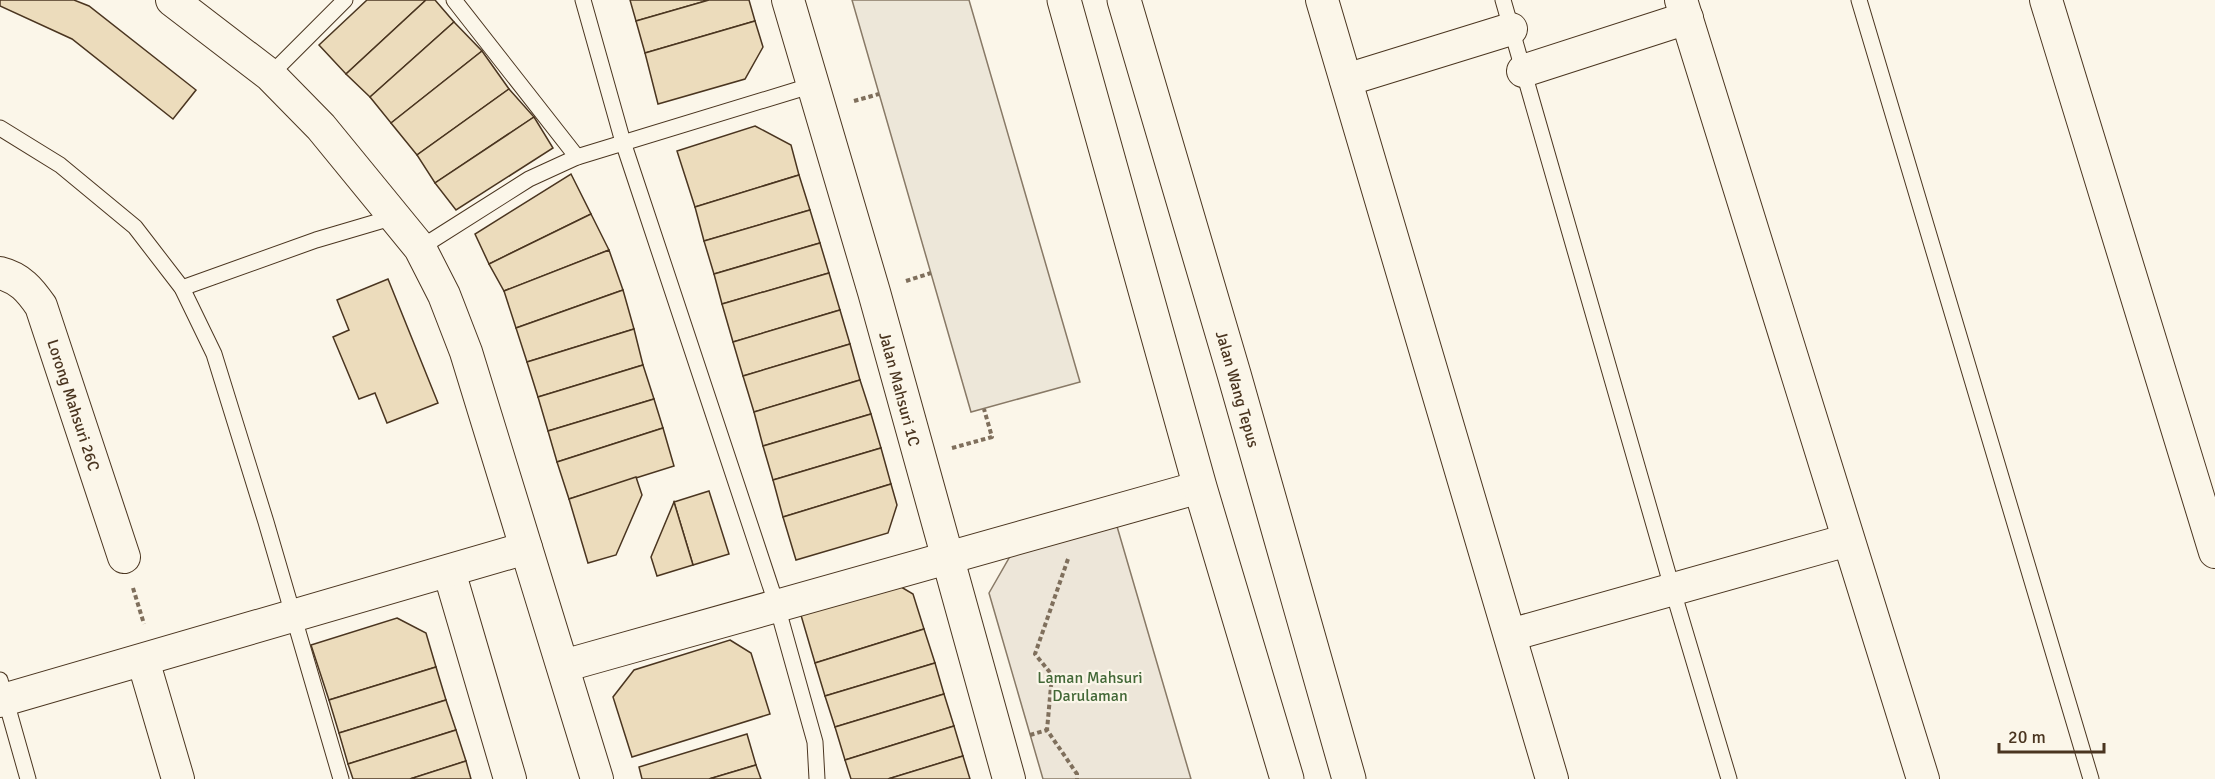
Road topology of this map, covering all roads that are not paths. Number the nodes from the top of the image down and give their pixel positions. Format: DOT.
graph roads {
  1 [pos="172,0"];
  2 [pos="345,0"];
  3 [pos="454,0"];
  4 [pos="582,0"];
  5 [pos="788,0"];
  6 [pos="1064,0"];
  7 [pos="1124,0"];
  8 [pos="1322,0"];
  9 [pos="1859,0"];
  10 [pos="2046,0"];
  11 [pos="1684,9"];
  12 [pos="1507,15"];
  13 [pos="1523,71"];
  14 [pos="270,75"];
  15 [pos="1346,80"];
  16 [pos="813,85"];
  17 [pos="0,128"];
  18 [pos="623,142"];
  19 [pos="576,157"];
  20 [pos="394,217"];
  21 [pos="420,248"];
  22 [pos="0,273"];
  23 [pos="182,288"];
  24 [pos="1200,487"];
  25 [pos="2207,499"];
  26 [pos="1848,540"];
  27 [pos="526,548"];
  28 [pos="2215,552"];
  29 [pos="124,557"];
  30 [pos="947,558"];
  31 [pos="449,571"];
  32 [pos="1673,591"];
  33 [pos="777,606"];
  34 [pos="292,616"];
  35 [pos="1510,635"];
  36 [pos="149,658"];
  37 [pos="563,666"];
  38 [pos="2,693"];
  39 [pos="28,779"];
  40 [pos="178,779"];
  41 [pos="341,779"];
  42 [pos="510,779"];
  43 [pos="597,779"];
  44 [pos="817,779"];
  45 [pos="1009,779"];
  46 [pos="1287,779"];
  47 [pos="1349,779"];
  48 [pos="1552,779"];
  49 [pos="1730,779"];
  50 [pos="1923,779"];
  51 [pos="2091,779"];
  1 -- 14 [label="street"];
  2 -- 14 [label="lane"];
  3 -- 19 [label="lane"];
  4 -- 18 [label="lane"];
  5 -- 16 [label="street, Jalan Mahsuri 1C"];
  6 -- 24 [label="main road"];
  7 -- 47 [label="main road, Jalan Wang Tepus"];
  8 -- 15 [label="street"];
  9 -- 51 [label="lane"];
  10 -- 25 [label="street"];
  11 -- 13 [label="street"];
  11 -- 26 [label="street"];
  12 -- 13 [label="lane"];
  12 -- 15 [label="street"];
  13 -- 32 [label="lane"];
  14 -- 20 [label="street"];
  15 -- 35 [label="street"];
  16 -- 18 [label="lane"];
  16 -- 30 [label="street, Jalan Mahsuri 1C"];
  17 -- 23 [label="lane"];
  18 -- 19 [label="lane"];
  18 -- 33 [label="lane"];
  19 -- 21 [label="lane"];
  20 -- 21 [label="street"];
  20 -- 23 [label="lane"];
  21 -- 27 [label="street"];
  22 -- 29 [label="street, Lorong Mahsuri 26C"];
  23 -- 34 [label="lane"];
  24 -- 30 [label="street"];
  24 -- 46 [label="main road"];
  25 -- 28 [label="street"];
  26 -- 32 [label="street"];
  26 -- 50 [label="street"];
  27 -- 31 [label="street"];
  27 -- 37 [label="street"];
  30 -- 33 [label="street"];
  30 -- 45 [label="street, Jalan Mahsuri 1C"];
  31 -- 34 [label="street"];
  31 -- 42 [label="street"];
  32 -- 35 [label="street"];
  32 -- 49 [label="lane"];
  33 -- 37 [label="street"];
  33 -- 44 [label="lane"];
  34 -- 36 [label="street"];
  34 -- 41 [label="lane"];
  35 -- 48 [label="street"];
  36 -- 38 [label="street"];
  36 -- 40 [label="street"];
  37 -- 43 [label="street"];
  38 -- 39 [label="lane"];
}
